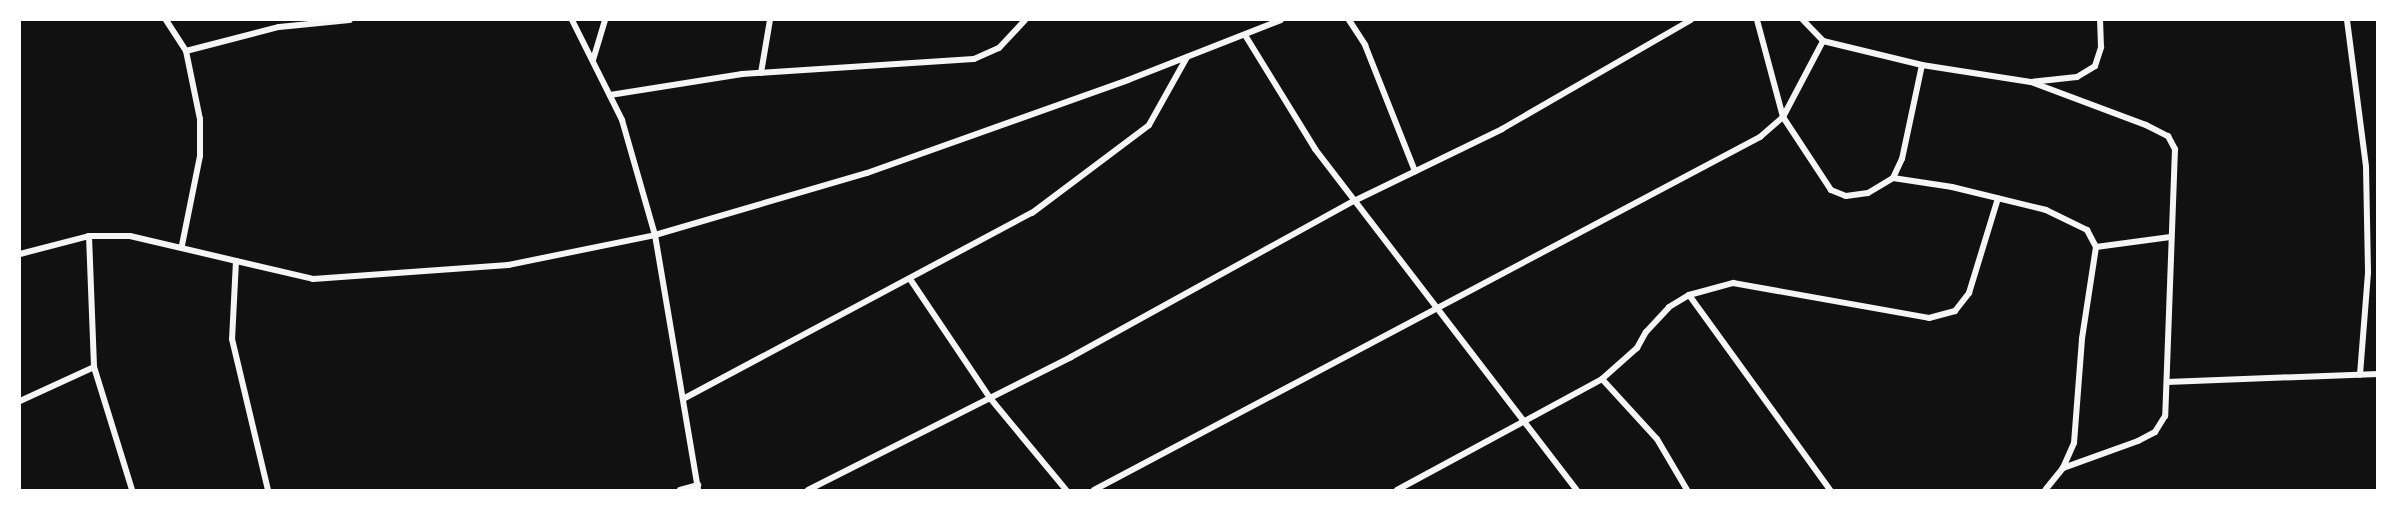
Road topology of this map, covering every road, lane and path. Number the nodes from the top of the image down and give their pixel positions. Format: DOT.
graph roads {
  1 [pos="166,20"];
  2 [pos="277,20"];
  3 [pos="350,20"];
  4 [pos="572,20"];
  5 [pos="605,20"];
  6 [pos="770,20"];
  7 [pos="1025,20"];
  8 [pos="1281,20"];
  9 [pos="1349,20"];
  10 [pos="1691,20"];
  11 [pos="1757,20"];
  12 [pos="1803,20"];
  13 [pos="2100,20"];
  14 [pos="2348,20"];
  15 [pos="279,27"];
  16 [pos="1245,35"];
  17 [pos="1823,41"];
  18 [pos="186,51"];
  19 [pos="1187,57"];
  20 [pos="593,60"];
  21 [pos="1922,65"];
  22 [pos="760,73"];
  23 [pos="2031,82"];
  24 [pos="610,95"];
  25 [pos="1784,117"];
  26 [pos="1415,171"];
  27 [pos="1893,178"];
  28 [pos="1998,198"];
  29 [pos="1354,201"];
  30 [pos="655,235"];
  31 [pos="89,236"];
  32 [pos="2170,237"];
  33 [pos="182,245"];
  34 [pos="2096,247"];
  35 [pos="20,254"];
  36 [pos="236,261"];
  37 [pos="910,279"];
  38 [pos="1689,295"];
  39 [pos="1437,311"];
  40 [pos="94,367"];
  41 [pos="2378,374"];
  42 [pos="2360,375"];
  43 [pos="1602,379"];
  44 [pos="2167,382"];
  45 [pos="990,398"];
  46 [pos="683,399"];
  47 [pos="20,401"];
  48 [pos="1523,421"];
  49 [pos="2063,468"];
  50 [pos="698,488"];
  51 [pos="132,490"];
  52 [pos="268,490"];
  53 [pos="680,490"];
  54 [pos="808,490"];
  55 [pos="1066,490"];
  56 [pos="1094,490"];
  57 [pos="1396,490"];
  58 [pos="1577,490"];
  59 [pos="1687,490"];
  60 [pos="1830,490"];
  61 [pos="2045,490"];
  1 -- 18 [label="street"];
  2 -- 15 [label="street"];
  3 -- 15 [label="street"];
  4 -- 20 [label="street"];
  5 -- 20 [label="street"];
  6 -- 22 [label="street"];
  7 -- 22 [label="street"];
  8 -- 16 [label="street"];
  9 -- 26 [label="street"];
  10 -- 26 [label="street"];
  11 -- 25 [label="street"];
  12 -- 17 [label="street"];
  13 -- 23 [label="street"];
  14 -- 42 [label="street"];
  15 -- 18 [label="street"];
  16 -- 19 [label="street"];
  16 -- 29 [label="street"];
  17 -- 21 [label="street"];
  17 -- 25 [label="street"];
  18 -- 33 [label="street"];
  19 -- 30 [label="street"];
  19 -- 37 [label="street"];
  20 -- 24 [label="street"];
  21 -- 23 [label="street"];
  21 -- 27 [label="street"];
  22 -- 24 [label="street"];
  23 -- 32 [label="street"];
  24 -- 30 [label="street"];
  25 -- 27 [label="street"];
  25 -- 39 [label="street"];
  26 -- 29 [label="street"];
  27 -- 28 [label="street"];
  28 -- 34 [label="street"];
  28 -- 38 [label="street"];
  29 -- 39 [label="street"];
  29 -- 45 [label="street"];
  30 -- 36 [label="street"];
  30 -- 46 [label="street"];
  31 -- 33 [label="street"];
  31 -- 35 [label="street"];
  31 -- 40 [label="street"];
  32 -- 34 [label="street"];
  32 -- 44 [label="street"];
  33 -- 36 [label="street"];
  34 -- 49 [label="street"];
  36 -- 52 [label="street"];
  37 -- 45 [label="street"];
  37 -- 46 [label="street"];
  38 -- 43 [label="street"];
  38 -- 60 [label="street"];
  39 -- 48 [label="street"];
  39 -- 56 [label="street"];
  40 -- 47 [label="street"];
  40 -- 51 [label="street"];
  41 -- 42 [label="street"];
  42 -- 44 [label="street"];
  43 -- 48 [label="street"];
  43 -- 59 [label="street"];
  44 -- 49 [label="street"];
  45 -- 54 [label="street"];
  45 -- 55 [label="street"];
  46 -- 50 [label="street"];
  48 -- 57 [label="street"];
  48 -- 58 [label="street"];
  49 -- 61 [label="street"];
  50 -- 53 [label="street"];
}
